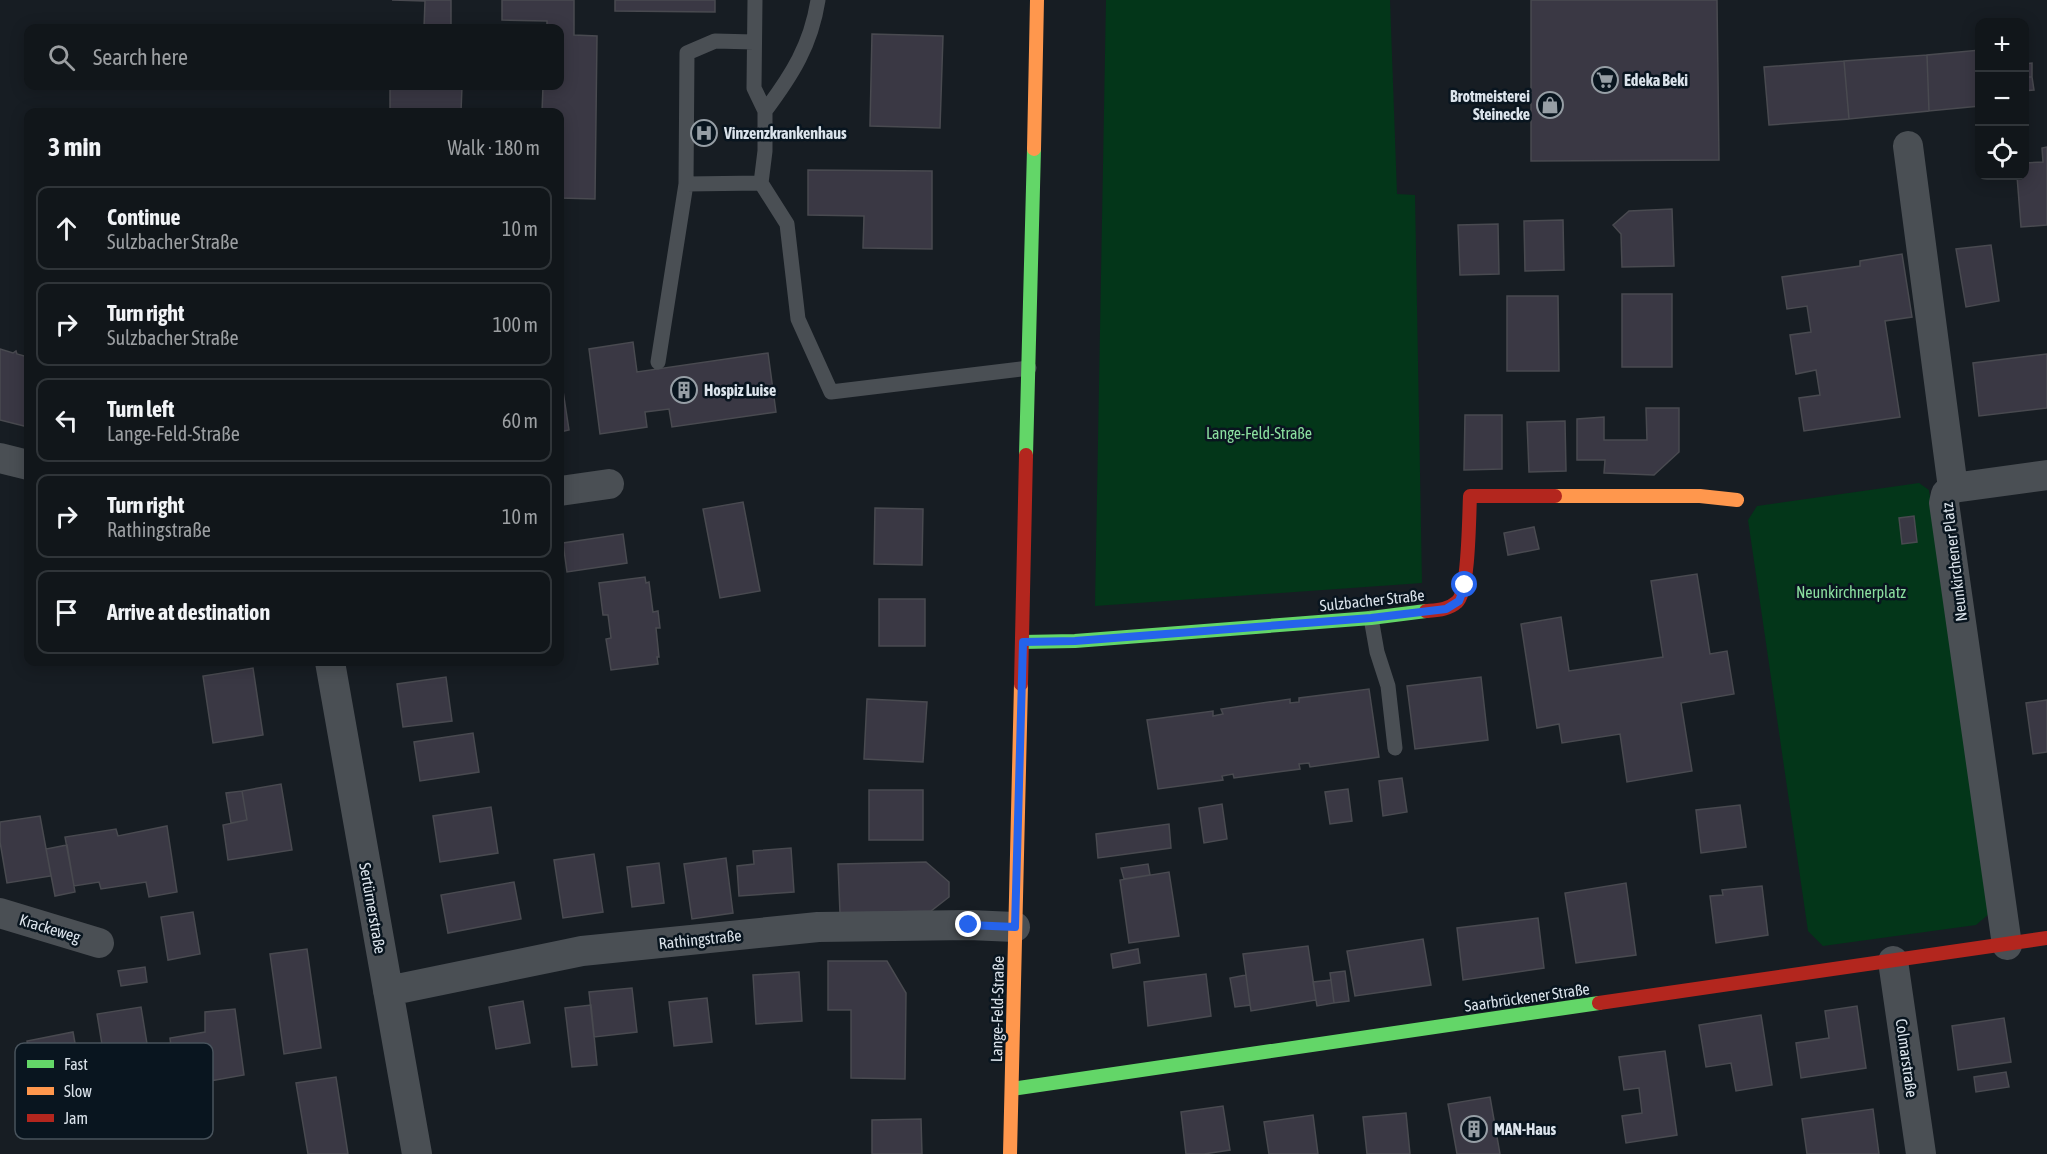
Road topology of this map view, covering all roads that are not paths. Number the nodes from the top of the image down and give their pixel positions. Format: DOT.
graph roads {
  1 [pos="755,0"];
  2 [pos="818,0"];
  3 [pos="1036,0"];
  4 [pos="754,42"];
  5 [pos="765,111"];
  6 [pos="1908,146"];
  7 [pos="761,183"];
  8 [pos="686,184"];
  9 [pos="658,362"];
  10 [pos="1029,368"];
  11 [pos="0,458"];
  12 [pos="24,464"];
  13 [pos="2047,475"];
  14 [pos="609,484"];
  15 [pos="1953,488"];
  16 [pos="564,490"];
  17 [pos="1737,500"];
  18 [pos="1371,618"];
  19 [pos="1023,642"];
  20 [pos="331,666"];
  21 [pos="1395,748"];
  22 [pos="0,913"];
  23 [pos="1015,927"];
  24 [pos="2047,938"];
  25 [pos="99,943"];
  26 [pos="2007,945"];
  27 [pos="1893,961"];
  28 [pos="388,991"];
  29 [pos="1012,1089"];
  30 [pos="417,1154"];
  31 [pos="1010,1154"];
  32 [pos="1921,1154"];
  1 -- 4 [label="lane"];
  2 -- 5 [label="lane"];
  3 -- 10 [label="street, Lange-Feld-Straße"];
  4 -- 5 [label="lane"];
  4 -- 8 [label="lane"];
  5 -- 7 [label="lane"];
  6 -- 15 [label="street, Neunkirchener Platz"];
  7 -- 8 [label="lane"];
  7 -- 10 [label="lane"];
  8 -- 9 [label="lane"];
  10 -- 19 [label="street, Lange-Feld-Straße"];
  11 -- 12 [label="street"];
  13 -- 15 [label="street"];
  14 -- 16 [label="street"];
  15 -- 26 [label="street, Neunkirchener Platz"];
  17 -- 18 [label="street, Sulzbacher Straße"];
  18 -- 19 [label="street, Sulzbacher Straße"];
  18 -- 21 [label="lane"];
  19 -- 23 [label="street, Lange-Feld-Straße"];
  20 -- 28 [label="street, Sertürnerstraße"];
  22 -- 25 [label="street, Krackeweg"];
  23 -- 28 [label="street, Rathingstraße"];
  23 -- 29 [label="street, Lange-Feld-Straße"];
  24 -- 26 [label="street, Saarbrückener Straße"];
  26 -- 27 [label="street, Saarbrückener Straße"];
  27 -- 29 [label="street, Saarbrückener Straße"];
  27 -- 32 [label="street, Colmarstraße"];
  28 -- 30 [label="street, Sertürnerstraße"];
  29 -- 31 [label="street, Lange-Feld-Straße"];
}
